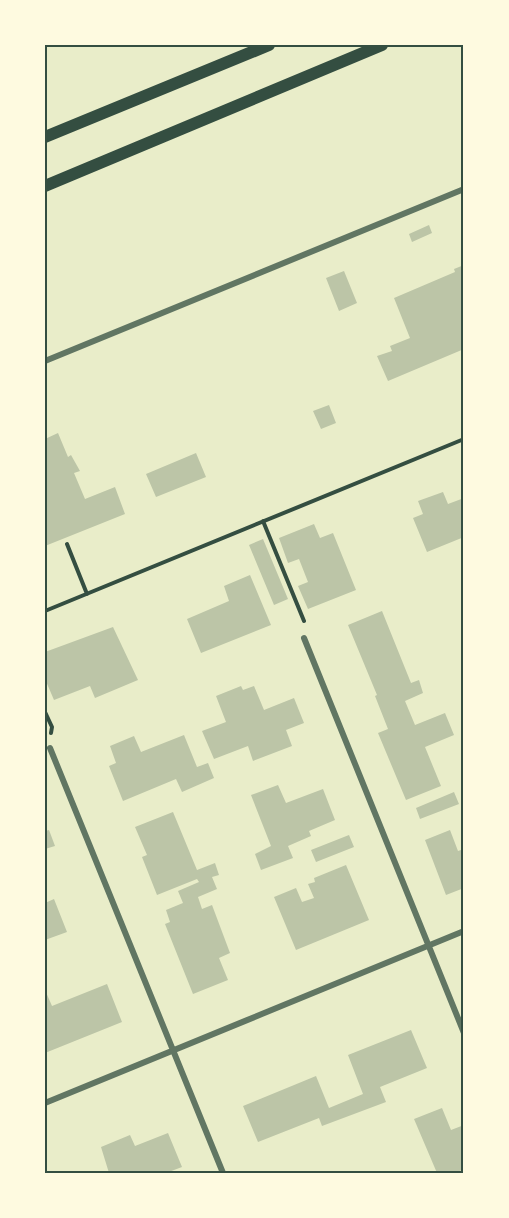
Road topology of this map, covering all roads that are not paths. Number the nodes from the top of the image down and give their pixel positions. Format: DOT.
graph roads {
  1 [pos="269,45"];
  2 [pos="382,45"];
  3 [pos="45,137"];
  4 [pos="45,186"];
  5 [pos="464,189"];
  6 [pos="45,361"];
  7 [pos="304,638"];
  8 [pos="50,748"];
  9 [pos="464,931"];
  10 [pos="428,946"];
  11 [pos="464,1033"];
  12 [pos="173,1050"];
  13 [pos="45,1103"];
  14 [pos="223,1173"];
  1 -- 3 [label="main road"];
  2 -- 4 [label="main road"];
  5 -- 6 [label="street"];
  7 -- 10 [label="street"];
  8 -- 12 [label="street"];
  9 -- 10 [label="street"];
  10 -- 11 [label="street"];
  10 -- 12 [label="street"];
  12 -- 13 [label="street"];
  12 -- 14 [label="street"];
}
